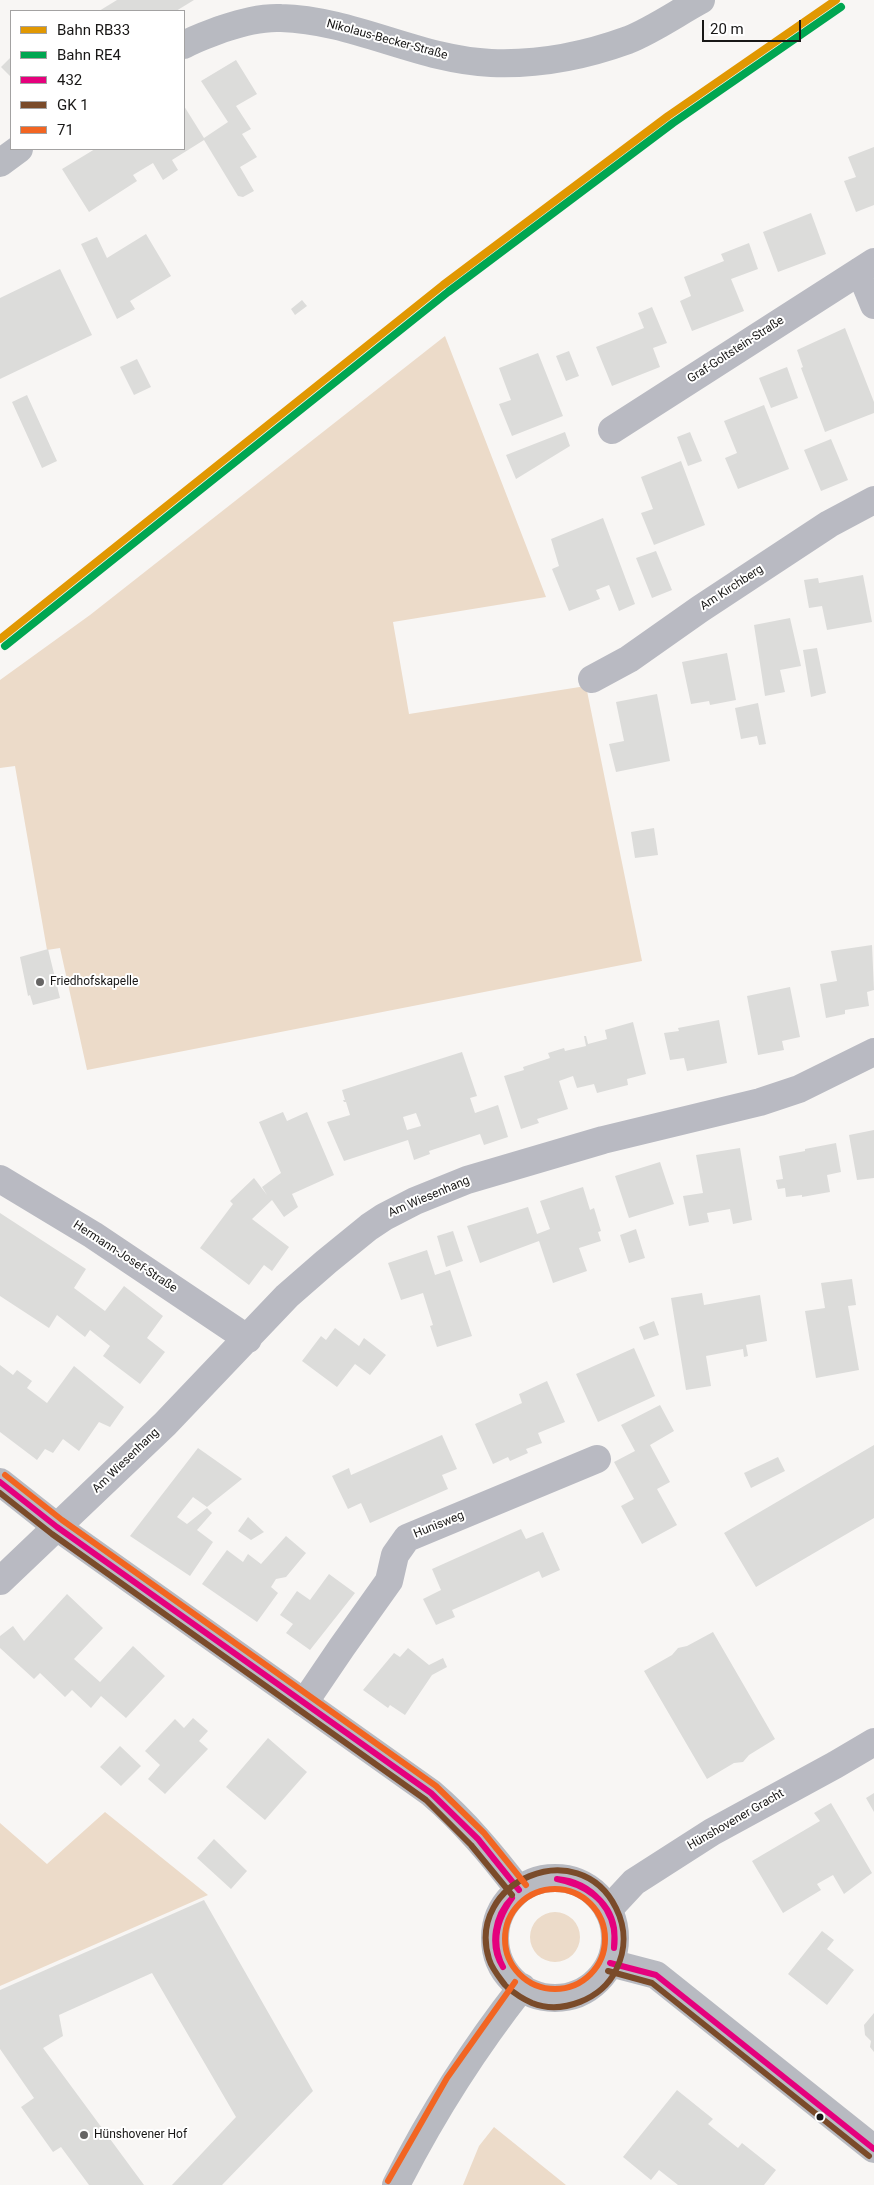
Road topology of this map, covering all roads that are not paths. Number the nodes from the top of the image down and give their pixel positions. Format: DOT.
graph roads {
  1 [pos="701,0"];
  2 [pos="282,9"];
  3 [pos="185,44"];
  4 [pos="18,150"];
  5 [pos="0,163"];
  6 [pos="867,267"];
  7 [pos="874,306"];
  8 [pos="612,430"];
  9 [pos="874,500"];
  10 [pos="592,679"];
  11 [pos="874,1052"];
  12 [pos="0,1179"];
  13 [pos="248,1339"];
  14 [pos="597,1459"];
  15 [pos="0,1482"];
  16 [pos="57,1527"];
  17 [pos="0,1581"];
  18 [pos="304,1703"];
  19 [pos="874,1742"];
  20 [pos="519,1890"];
  21 [pos="608,1910"];
  22 [pos="610,1963"];
  23 [pos="522,1987"];
  24 [pos="874,2149"];
  25 [pos="396,2185"];
  1 -- 2 [label="main road, Nikolaus-Becker-Straße"];
  2 -- 3 [label="main road, Nikolaus-Becker-Straße"];
  4 -- 5 [label="main road"];
  6 -- 7 [label="street, Graf-Goltstein-Straße"];
  6 -- 8 [label="street, Graf-Goltstein-Straße"];
  9 -- 10 [label="street, Am Kirchberg"];
  11 -- 13 [label="street, Am Wiesenhang"];
  12 -- 13 [label="street, Hermann-Josef-Straße"];
  13 -- 16 [label="street, Am Wiesenhang"];
  14 -- 18 [label="street, Hunisweg"];
  15 -- 16 [label="main road"];
  16 -- 17 [label="street, Am Wiesenhang"];
  16 -- 18 [label="main road"];
  18 -- 20 [label="main road"];
  19 -- 21 [label="street, Hünshovener Gracht"];
  20 -- 21 [label="main road"];
  20 -- 23 [label="main road"];
  21 -- 22 [label="main road"];
  22 -- 23 [label="main road"];
  22 -- 24 [label="main road"];
  23 -- 25 [label="main road"];
}
